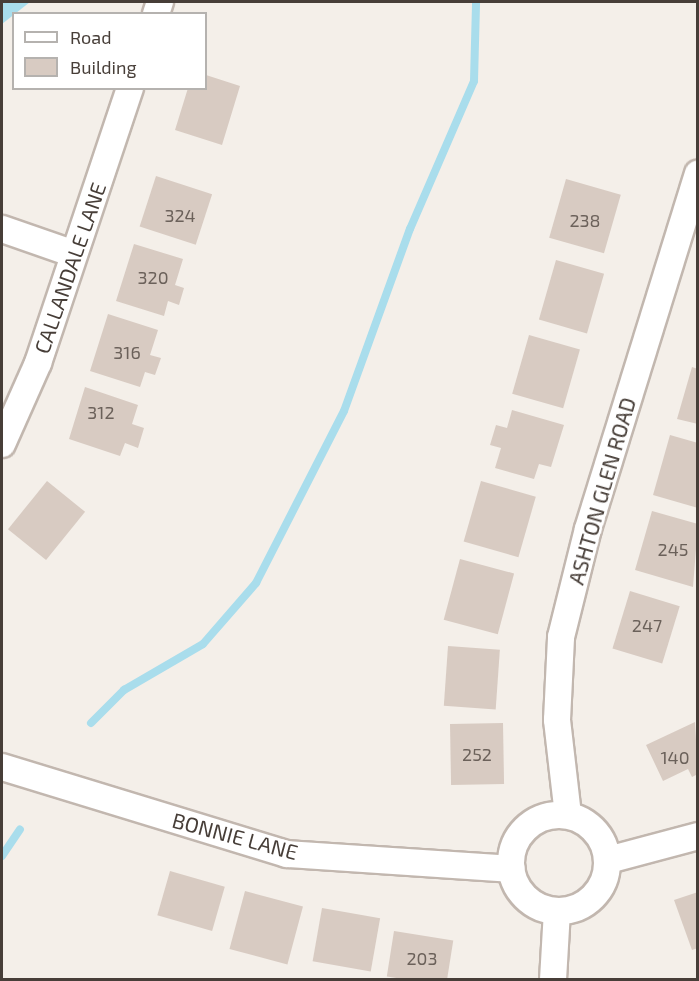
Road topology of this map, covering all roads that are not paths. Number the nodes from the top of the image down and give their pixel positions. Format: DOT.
graph roads {
  1 [pos="129,90"];
  2 [pos="698,174"];
  3 [pos="2,229"];
  4 [pos="74,254"];
  5 [pos="2,444"];
  6 [pos="2,767"];
  7 [pos="568,815"];
  8 [pos="698,836"];
  9 [pos="608,860"];
  10 [pos="511,868"];
  11 [pos="556,911"];
  12 [pos="553,980"];
  1 -- 4 [label="street, CALLANDALE LANE"];
  2 -- 7 [label="street, ASHTON GLEN ROAD"];
  3 -- 4 [label="street"];
  4 -- 5 [label="street, CALLANDALE LANE"];
  6 -- 10 [label="street, BONNIE LANE"];
  7 -- 9 [label="street"];
  7 -- 10 [label="street"];
  8 -- 9 [label="street"];
  9 -- 11 [label="street"];
  10 -- 11 [label="street"];
  11 -- 12 [label="street"];
}
